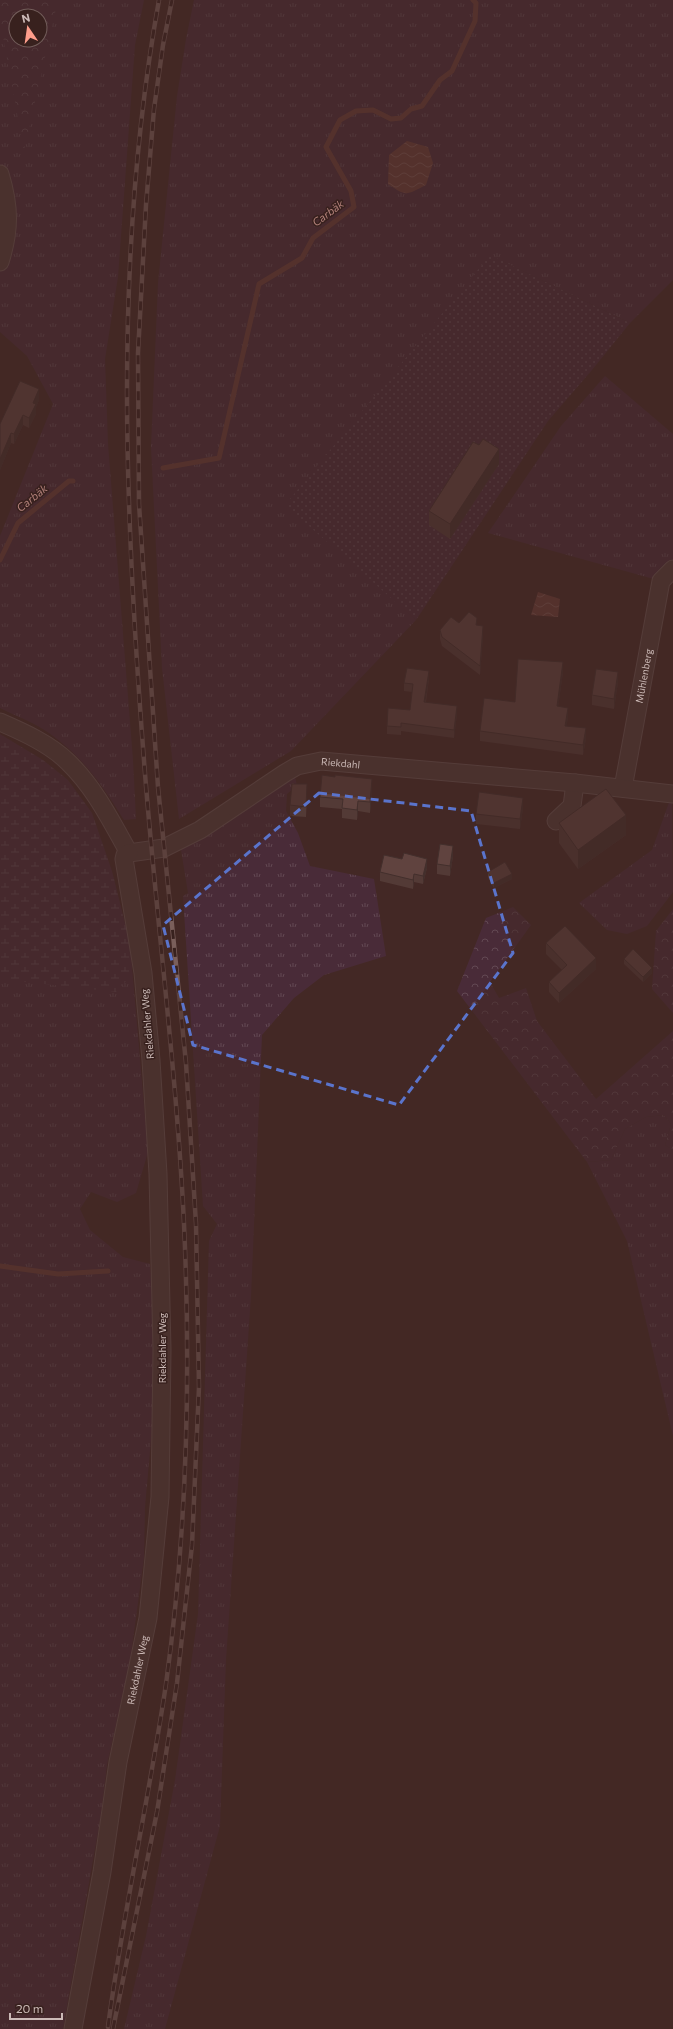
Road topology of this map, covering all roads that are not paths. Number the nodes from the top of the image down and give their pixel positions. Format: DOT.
graph roads {
  1 [pos="0,174"];
  2 [pos="0,262"];
  3 [pos="673,569"];
  4 [pos="0,722"];
  5 [pos="575,783"];
  6 [pos="623,788"];
  7 [pos="673,794"];
  8 [pos="556,821"];
  9 [pos="129,853"];
  10 [pos="73,2029"];
  1 -- 2 [label="street"];
  3 -- 6 [label="street, Mühlenberg"];
  4 -- 9 [label="street"];
  5 -- 6 [label="street, Riekdahl"];
  5 -- 8 [label="street"];
  5 -- 9 [label="street, Riekdahl"];
  6 -- 7 [label="street, Riekdahl"];
  9 -- 10 [label="street, Riekdahler Weg"];
}
